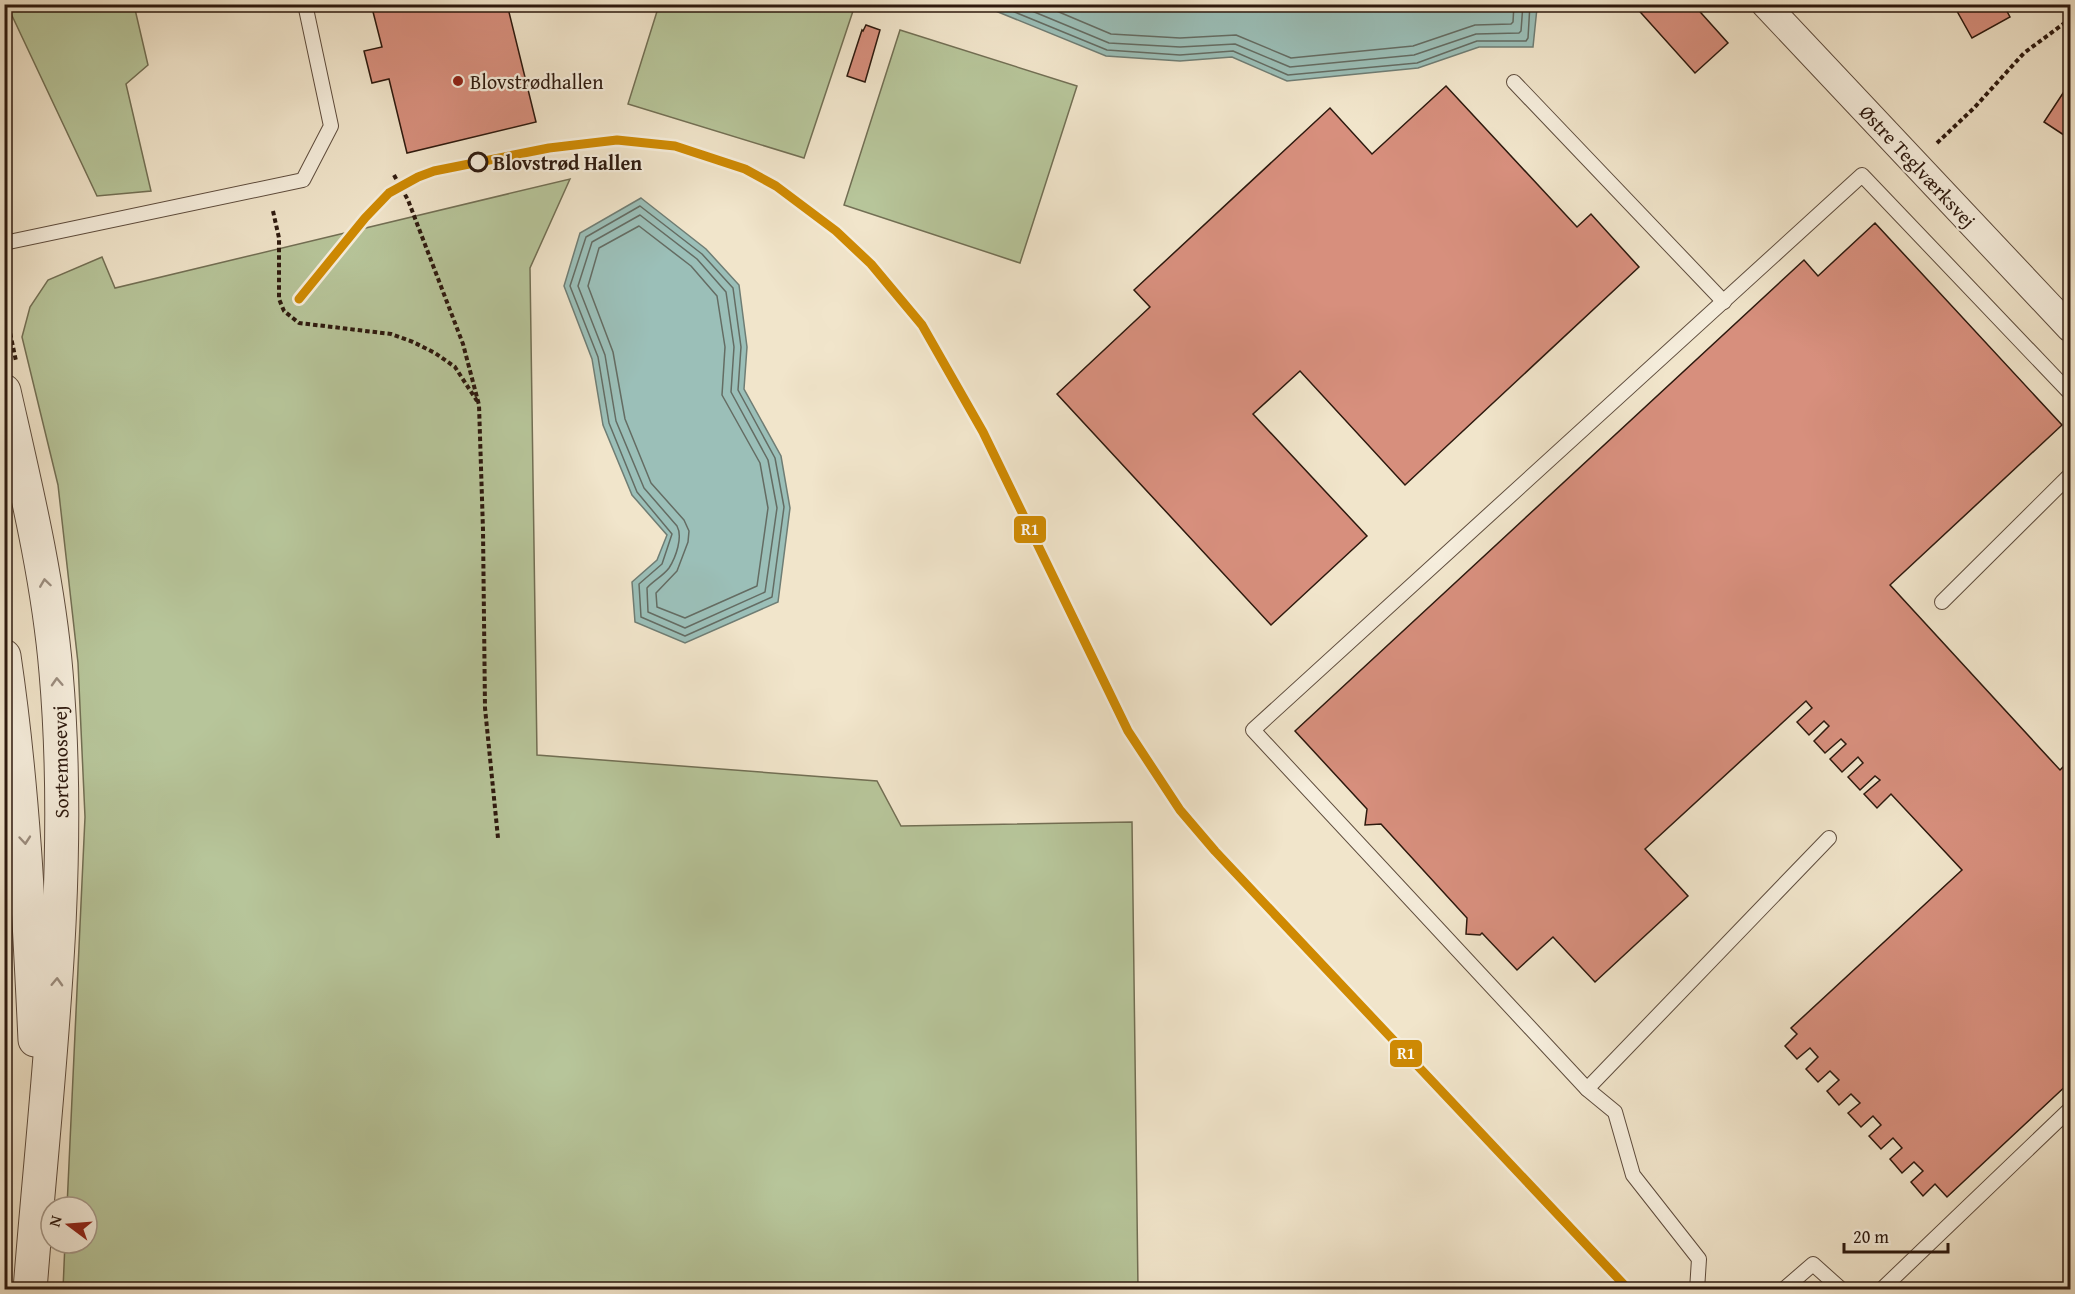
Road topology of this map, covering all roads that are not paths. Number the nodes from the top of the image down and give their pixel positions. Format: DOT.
graph roads {
  1 [pos="305,4"];
  2 [pos="1765,4"];
  3 [pos="1514,82"];
  4 [pos="4,243"];
  5 [pos="1724,302"];
  6 [pos="2070,328"];
  7 [pos="4,391"];
  8 [pos="2070,393"];
  9 [pos="2070,475"];
  10 [pos="1942,602"];
  11 [pos="4,656"];
  12 [pos="1829,838"];
  13 [pos="1587,1089"];
  14 [pos="2070,1109"];
  15 [pos="42,1138"];
  16 [pos="30,1290"];
  17 [pos="1697,1290"];
  18 [pos="1784,1290"];
  19 [pos="1842,1290"];
  20 [pos="1881,1290"];
  1 -- 4 [label="lane"];
  2 -- 6 [label="street, Østre Teglværksvej"];
  3 -- 5 [label="lane"];
  5 -- 8 [label="lane"];
  5 -- 13 [label="lane"];
  15 -- 7 [label="street, Sortemosevej, one-way"];
  9 -- 10 [label="lane"];
  11 -- 15 [label="street, Sortemosevej, one-way"];
  12 -- 13 [label="lane"];
  13 -- 17 [label="lane"];
  14 -- 20 [label="lane"];
  15 -- 16 [label="street, Sortemosevej"];
  18 -- 19 [label="lane"];
}
